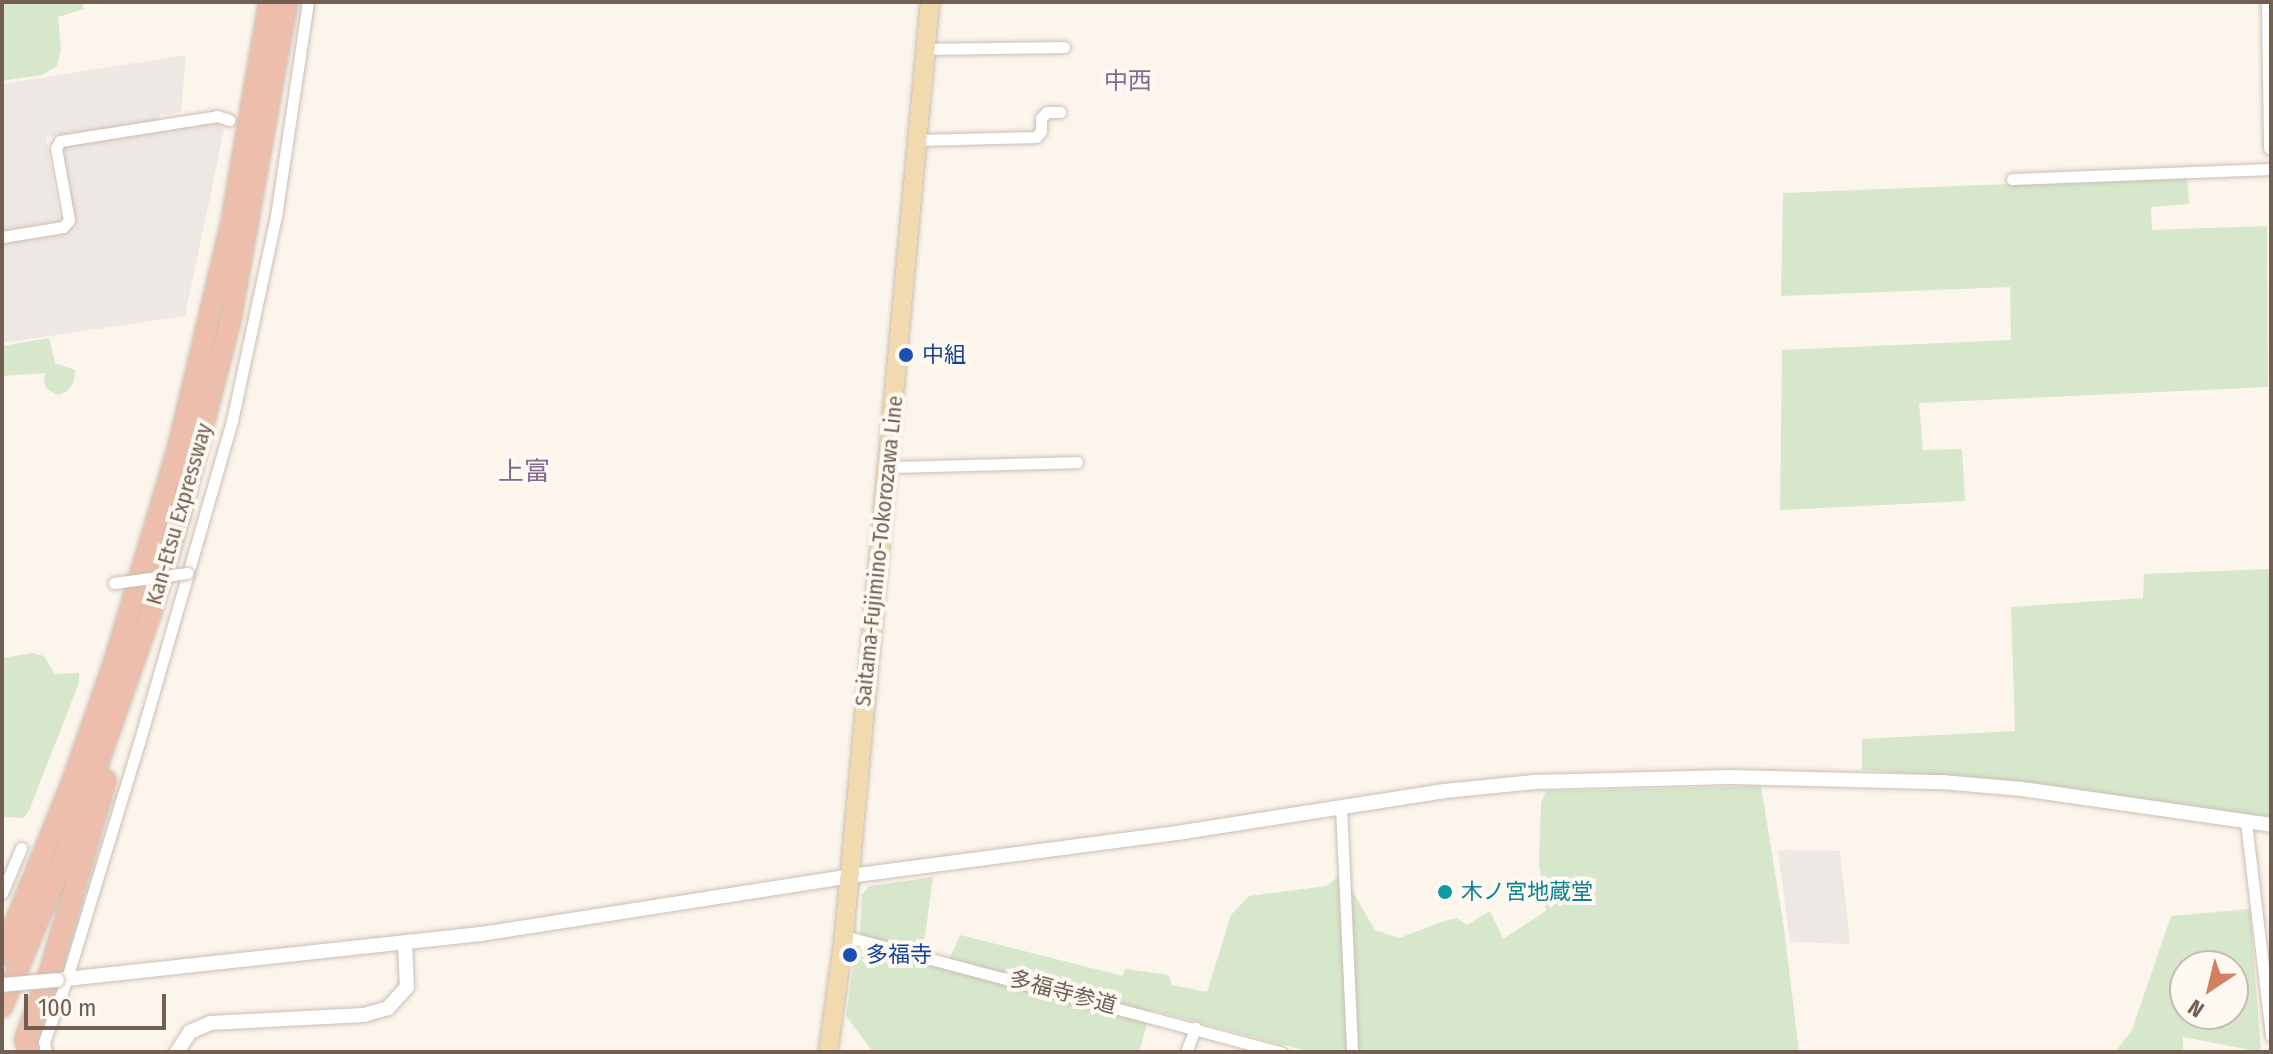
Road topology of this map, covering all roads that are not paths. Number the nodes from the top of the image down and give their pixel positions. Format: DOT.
graph roads {
  1 [pos="269,2"];
  2 [pos="287,2"];
  3 [pos="308,2"];
  4 [pos="930,2"];
  5 [pos="2269,2"];
  6 [pos="1064,47"];
  7 [pos="926,49"];
  8 [pos="2270,63"];
  9 [pos="1060,112"];
  10 [pos="229,120"];
  11 [pos="918,140"];
  12 [pos="2271,148"];
  13 [pos="2271,169"];
  14 [pos="2012,179"];
  15 [pos="2,237"];
  16 [pos="1077,462"];
  17 [pos="889,467"];
  18 [pos="187,573"];
  19 [pos="114,583"];
  20 [pos="152,610"];
  21 [pos="1341,806"];
  22 [pos="2246,822"];
  23 [pos="2271,825"];
  24 [pos="21,848"];
  25 [pos="850,876"];
  26 [pos="2,893"];
  27 [pos="844,936"];
  28 [pos="405,943"];
  29 [pos="2,955"];
  30 [pos="62,979"];
  31 [pos="2,985"];
  32 [pos="2,1007"];
  33 [pos="1195,1028"];
  34 [pos="2271,1036"];
  35 [pos="30,1052"];
  36 [pos="46,1052"];
  37 [pos="177,1052"];
  38 [pos="828,1052"];
  39 [pos="1186,1052"];
  40 [pos="1281,1052"];
  41 [pos="1352,1052"];
  1 -- 29 [label="highway, Kan-Etsu Expressway"];
  2 -- 20 [label="highway, Kan-Etsu Expressway"];
  3 -- 18 [label="street"];
  4 -- 7 [label="main road, Saitama-Fujimino-Tokorozawa Line"];
  5 -- 8 [label="street"];
  6 -- 7 [label="street"];
  7 -- 11 [label="main road, Saitama-Fujimino-Tokorozawa Line"];
  8 -- 12 [label="street"];
  9 -- 11 [label="street"];
  10 -- 15 [label="street"];
  11 -- 17 [label="main road, Saitama-Fujimino-Tokorozawa Line"];
  13 -- 14 [label="street"];
  16 -- 17 [label="street"];
  17 -- 25 [label="main road, Saitama-Fujimino-Tokorozawa Line"];
  18 -- 19 [label="street, bridge"];
  18 -- 30 [label="street"];
  20 -- 32 [label="highway, Kan-Etsu Expressway"];
  20 -- 35 [label="highway"];
  21 -- 22 [label="street"];
  21 -- 25 [label="street"];
  21 -- 41 [label="street"];
  22 -- 23 [label="street"];
  22 -- 34 [label="street"];
  24 -- 26 [label="street"];
  25 -- 27 [label="main road, Saitama-Fujimino-Tokorozawa Line"];
  25 -- 28 [label="street"];
  27 -- 33 [label="street, 多福寺参道"];
  27 -- 38 [label="main road, Saitama-Fujimino-Tokorozawa Line"];
  28 -- 30 [label="street"];
  28 -- 37 [label="street"];
  30 -- 31 [label="street, bridge"];
  30 -- 36 [label="street"];
  33 -- 39 [label="street"];
  33 -- 40 [label="street, 多福寺参道"];
}
